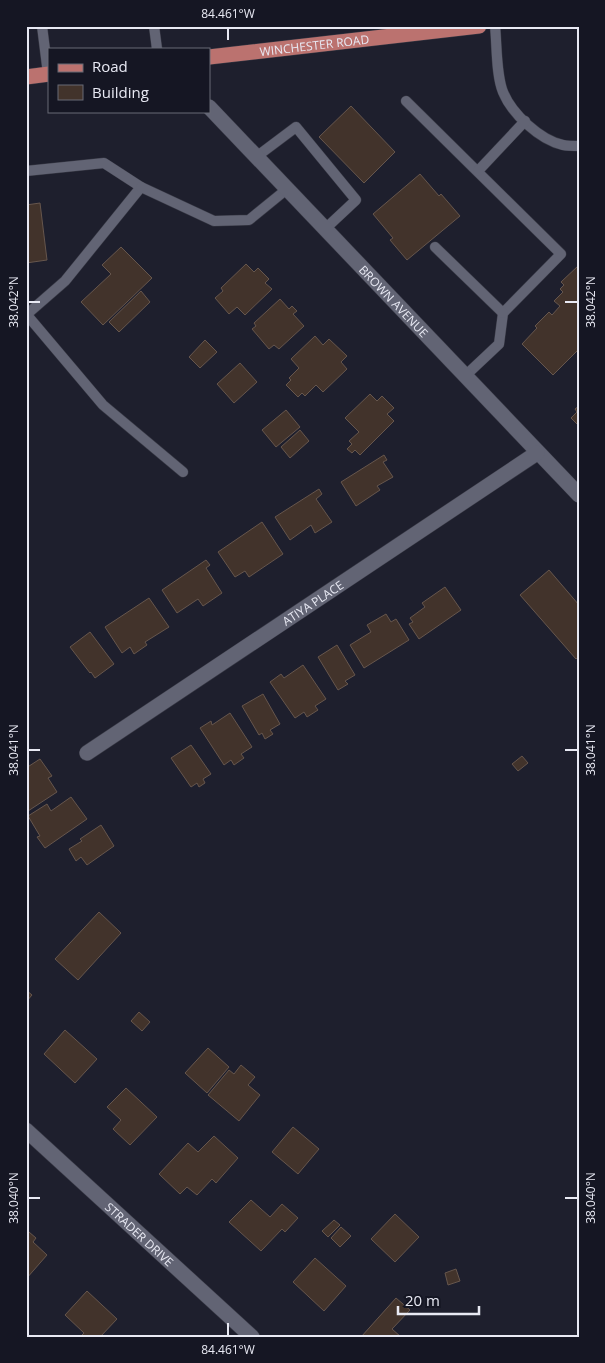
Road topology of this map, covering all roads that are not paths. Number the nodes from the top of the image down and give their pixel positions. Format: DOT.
graph roads {
  1 [pos="42,26"];
  2 [pos="154,26"];
  3 [pos="479,26"];
  4 [pos="495,26"];
  5 [pos="157,48"];
  6 [pos="210,57"];
  7 [pos="48,74"];
  8 [pos="26,77"];
  9 [pos="406,101"];
  10 [pos="210,108"];
  11 [pos="525,121"];
  12 [pos="579,146"];
  13 [pos="256,156"];
  14 [pos="26,171"];
  15 [pos="478,171"];
  16 [pos="140,187"];
  17 [pos="287,189"];
  18 [pos="325,229"];
  19 [pos="435,247"];
  20 [pos="503,313"];
  21 [pos="27,315"];
  22 [pos="465,376"];
  23 [pos="537,453"];
  24 [pos="183,472"];
  25 [pos="579,495"];
  26 [pos="87,753"];
  27 [pos="26,1130"];
  28 [pos="252,1337"];
  1 -- 7 [label="lane"];
  2 -- 5 [label="lane"];
  3 -- 6 [label="main road, WINCHESTER ROAD"];
  4 -- 11 [label="lane"];
  7 -- 8 [label="main road"];
  9 -- 15 [label="lane"];
  10 -- 13 [label="street, BROWN AVENUE"];
  11 -- 12 [label="lane"];
  11 -- 15 [label="lane"];
  13 -- 17 [label="street, BROWN AVENUE"];
  13 -- 18 [label="lane"];
  14 -- 16 [label="lane"];
  15 -- 20 [label="lane"];
  16 -- 17 [label="lane"];
  16 -- 21 [label="lane"];
  17 -- 18 [label="street, BROWN AVENUE"];
  18 -- 22 [label="street, BROWN AVENUE"];
  19 -- 20 [label="lane"];
  20 -- 22 [label="lane"];
  21 -- 24 [label="lane"];
  22 -- 23 [label="street, BROWN AVENUE"];
  23 -- 25 [label="street, BROWN AVENUE"];
  23 -- 26 [label="street, ATIYA PLACE"];
  27 -- 28 [label="street, STRADER DRIVE"];
}
